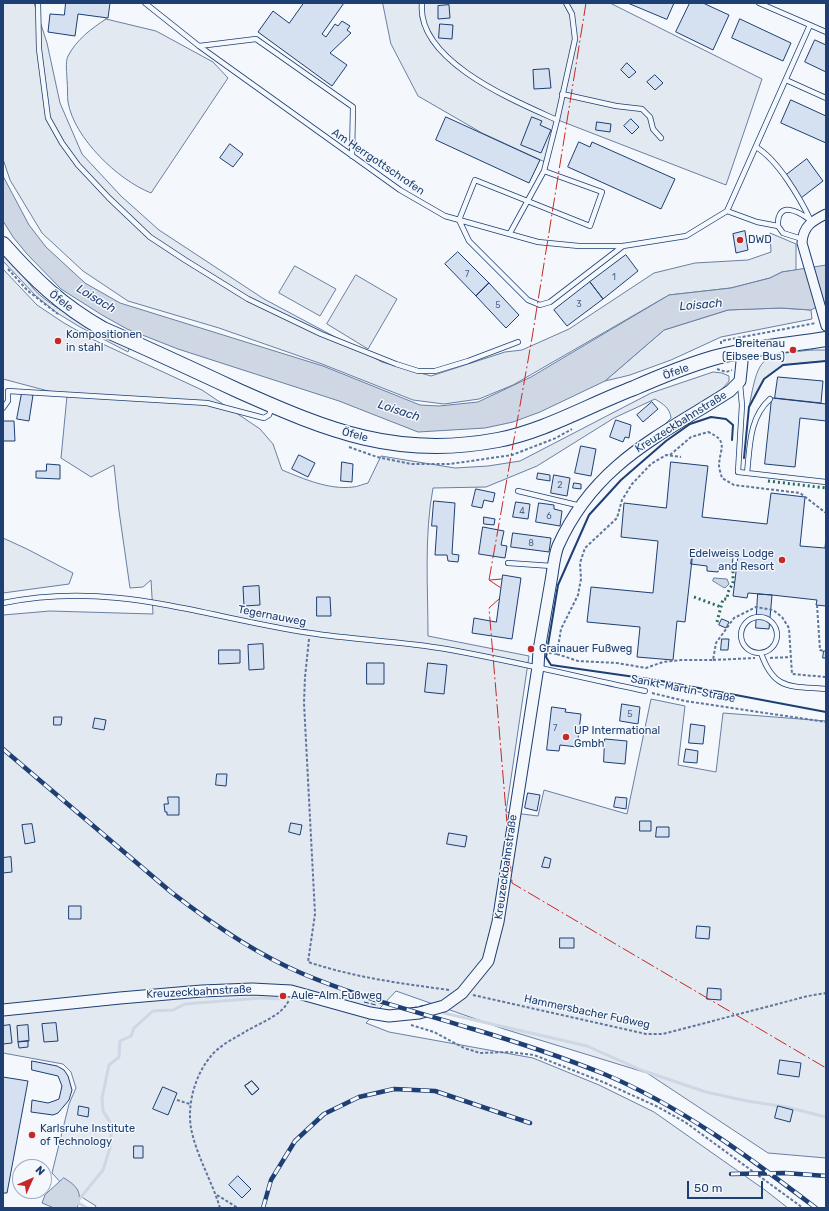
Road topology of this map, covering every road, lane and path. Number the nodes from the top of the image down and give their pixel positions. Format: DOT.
graph roads {
  1 [pos="38,3"];
  2 [pos="145,3"];
  3 [pos="422,3"];
  4 [pos="566,3"];
  5 [pos="759,3"];
  6 [pos="810,25"];
  7 [pos="826,32"];
  8 [pos="199,46"];
  9 [pos="786,80"];
  10 [pos="562,94"];
  11 [pos="826,98"];
  12 [pos="557,120"];
  13 [pos="660,138"];
  14 [pos="756,147"];
  15 [pos="352,156"];
  16 [pos="544,171"];
  17 [pos="528,200"];
  18 [pos="727,211"];
  19 [pos="826,214"];
  20 [pos="459,220"];
  21 [pos="811,221"];
  22 [pos="778,226"];
  23 [pos="510,233"];
  24 [pos="802,239"];
  25 [pos="3,244"];
  26 [pos="623,246"];
  27 [pos="8,268"];
  28 [pos="59,316"];
  29 [pos="826,326"];
  30 [pos="826,338"];
  31 [pos="518,342"];
  32 [pos="743,352"];
  33 [pos="742,367"];
  34 [pos="714,369"];
  35 [pos="740,381"];
  36 [pos="6,391"];
  37 [pos="770,399"];
  38 [pos="273,406"];
  39 [pos="3,408"];
  40 [pos="576,426"];
  41 [pos="349,447"];
  42 [pos="681,457"];
  43 [pos="748,473"];
  44 [pos="826,482"];
  45 [pos="518,491"];
  46 [pos="581,506"];
  47 [pos="508,563"];
  48 [pos="554,566"];
  49 [pos="3,603"];
  50 [pos="817,606"];
  51 [pos="310,633"];
  52 [pos="539,651"];
  53 [pos="824,651"];
  54 [pos="556,654"];
  55 [pos="762,656"];
  56 [pos="791,658"];
  57 [pos="712,660"];
  58 [pos="538,667"];
  59 [pos="826,677"];
  60 [pos="826,689"];
  61 [pos="645,691"];
  62 [pos="826,722"];
  63 [pos="291,991"];
  64 [pos="462,993"];
  65 [pos="826,993"];
  66 [pos="3,1010"];
  67 [pos="406,1023"];
  68 [pos="177,1100"];
  69 [pos="190,1104"];
  70 [pos="216,1194"];
  71 [pos="220,1208"];
  72 [pos="238,1208"];
  73 [pos="803,1208"];
  1 -- 31 [label="lane"];
  2 -- 8 [label="lane, Am Herrgottschrofen"];
  3 -- 12 [label="lane"];
  4 -- 10 [label="lane"];
  5 -- 6 [label="lane"];
  6 -- 7 [label="lane"];
  6 -- 9 [label="lane"];
  8 -- 15 [label="lane, Am Herrgottschrofen"];
  8 -- 15 [label="lane"];
  9 -- 11 [label="lane"];
  9 -- 14 [label="lane"];
  10 -- 12 [label="lane"];
  10 -- 13 [label="lane"];
  12 -- 16 [label="lane"];
  14 -- 18 [label="lane"];
  14 -- 21 [label="lane"];
  15 -- 20 [label="lane, Am Herrgottschrofen"];
  16 -- 17 [label="lane"];
  16 -- 17 [label="lane"];
  17 -- 20 [label="lane"];
  17 -- 23 [label="lane"];
  18 -- 22 [label="lane"];
  18 -- 26 [label="lane, Am Herrgottschrofen"];
  19 -- 21 [label="street"];
  20 -- 23 [label="lane, Am Herrgottschrofen"];
  20 -- 26 [label="lane"];
  21 -- 22 [label="lane"];
  21 -- 24 [label="street"];
  22 -- 24 [label="lane"];
  23 -- 26 [label="lane, Am Herrgottschrofen"];
  24 -- 29 [label="street"];
  25 -- 38 [label="main road, Öfele"];
  27 -- 28 [label="path"];
  30 -- 32 [label="main road, Öfele"];
  32 -- 33 [label="street"];
  32 -- 38 [label="main road, Öfele"];
  33 -- 34 [label="path"];
  33 -- 35 [label="street"];
  35 -- 43 [label="lane"];
  35 -- 46 [label="street, Kreuzeckbahnstraße"];
  36 -- 38 [label="lane"];
  36 -- 39 [label="lane"];
  37 -- 43 [label="lane"];
  40 -- 41 [label="path"];
  42 -- 54 [label="path"];
  43 -- 44 [label="lane"];
  45 -- 46 [label="lane"];
  46 -- 48 [label="street, Kreuzeckbahnstraße"];
  47 -- 48 [label="lane"];
  48 -- 52 [label="street, Kreuzeckbahnstraße"];
  49 -- 51 [label="lane, Tegernauweg"];
  50 -- 53 [label="path"];
  51 -- 58 [label="lane, Tegernauweg"];
  51 -- 64 [label="path, Hammersbacher Fußweg"];
  52 -- 54 [label="path"];
  52 -- 58 [label="street, Kreuzeckbahnstraße"];
  54 -- 57 [label="path"];
  55 -- 55 [label="lane"];
  55 -- 56 [label="path"];
  55 -- 57 [label="path"];
  55 -- 60 [label="lane"];
  56 -- 57 [label="path"];
  56 -- 59 [label="path"];
  58 -- 61 [label="lane, Sankt-Martin-Straße"];
  58 -- 64 [label="street, Kreuzeckbahnstraße"];
  61 -- 62 [label="path, Sankt-Martin-Straße"];
  63 -- 64 [label="street, Kreuzeckbahnstraße"];
  63 -- 66 [label="street, Kreuzeckbahnstraße"];
  63 -- 69 [label="path"];
  64 -- 65 [label="path, Hammersbacher Fußweg"];
  67 -- 73 [label="path"];
  68 -- 69 [label="path"];
  69 -- 70 [label="path"];
  70 -- 71 [label="path"];
  70 -- 72 [label="path"];
}
